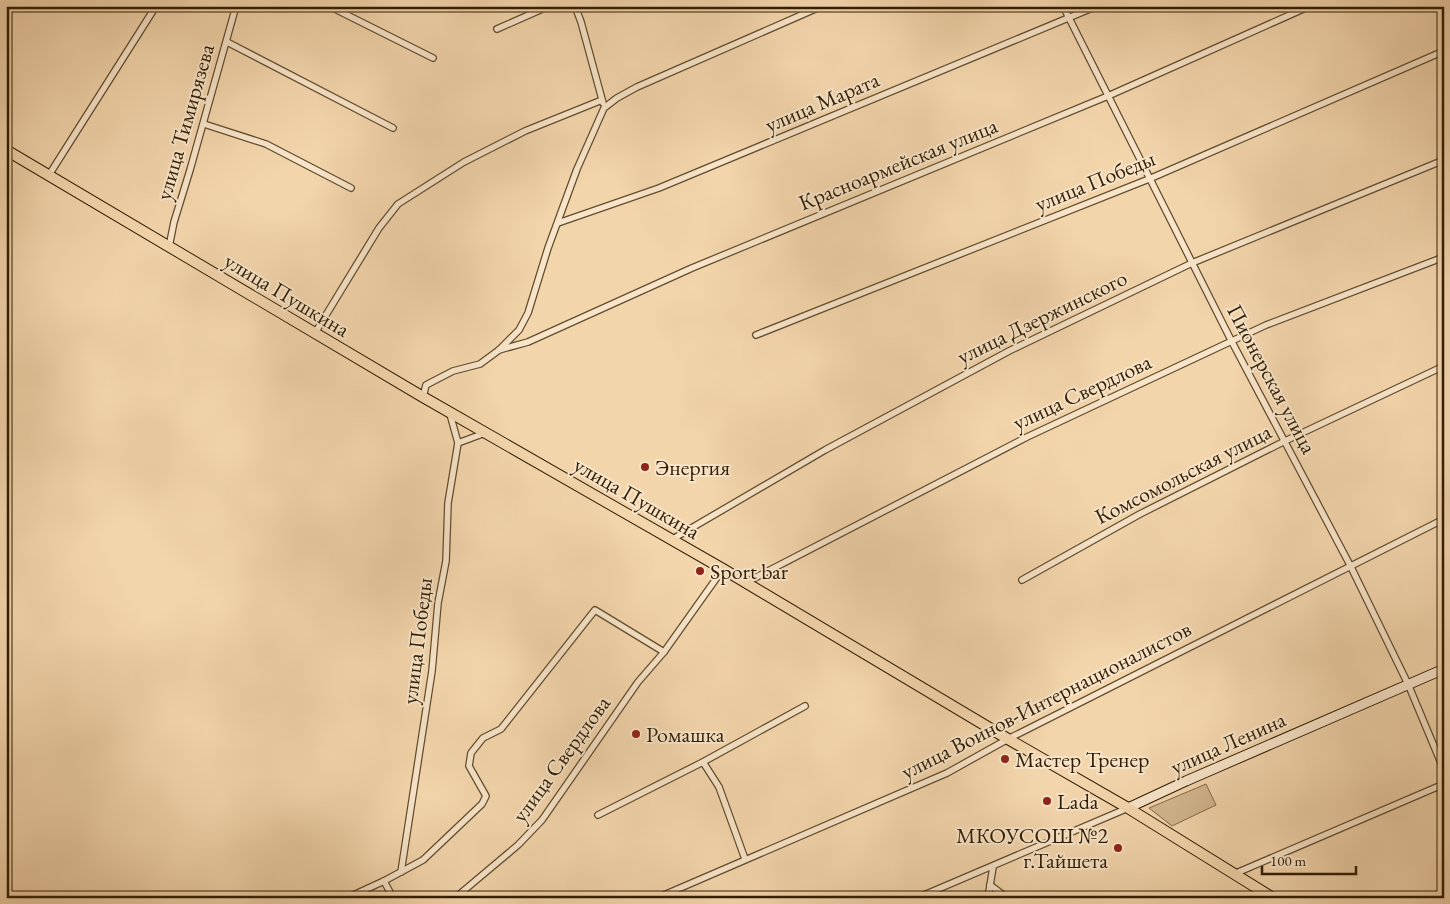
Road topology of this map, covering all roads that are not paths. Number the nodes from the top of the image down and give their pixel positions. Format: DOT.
graph roads {
  1 [pos="156,6"];
  2 [pos="236,6"];
  3 [pos="329,6"];
  4 [pos="549,6"];
  5 [pos="575,6"];
  6 [pos="822,6"];
  7 [pos="1063,6"];
  8 [pos="1097,6"];
  9 [pos="1310,6"];
  10 [pos="1069,18"];
  11 [pos="497,29"];
  12 [pos="227,42"];
  13 [pos="1444,51"];
  14 [pos="433,58"];
  15 [pos="1108,96"];
  16 [pos="602,100"];
  17 [pos="604,108"];
  18 [pos="204,124"];
  19 [pos="393,128"];
  20 [pos="6,150"];
  21 [pos="1444,160"];
  22 [pos="49,174"];
  23 [pos="1149,179"];
  24 [pos="351,188"];
  25 [pos="558,223"];
  26 [pos="169,247"];
  27 [pos="1444,257"];
  28 [pos="1192,263"];
  29 [pos="315,334"];
  30 [pos="756,335"];
  31 [pos="1232,342"];
  32 [pos="499,350"];
  33 [pos="1444,366"];
  34 [pos="423,397"];
  35 [pos="450,412"];
  36 [pos="485,432"];
  37 [pos="1285,440"];
  38 [pos="458,443"];
  39 [pos="1444,519"];
  40 [pos="672,540"];
  41 [pos="1350,565"];
  42 [pos="723,569"];
  43 [pos="1022,580"];
  44 [pos="745,583"];
  45 [pos="664,652"];
  46 [pos="1444,669"];
  47 [pos="1408,684"];
  48 [pos="805,706"];
  49 [pos="1008,739"];
  50 [pos="703,762"];
  51 [pos="1444,770"];
  52 [pos="1444,784"];
  53 [pos="1128,808"];
  54 [pos="598,816"];
  55 [pos="745,859"];
  56 [pos="992,867"];
  57 [pos="402,872"];
  58 [pos="1234,874"];
  59 [pos="384,881"];
  60 [pos="990,885"];
  61 [pos="347,898"];
  62 [pos="393,898"];
  63 [pos="455,898"];
  64 [pos="657,898"];
  65 [pos="917,898"];
  66 [pos="988,898"];
  67 [pos="1007,898"];
  68 [pos="1273,898"];
  1 -- 22 [label="street"];
  2 -- 12 [label="street, улица Тимирязева"];
  3 -- 14 [label="street"];
  4 -- 11 [label="street"];
  5 -- 16 [label="street"];
  6 -- 17 [label="street"];
  7 -- 10 [label="street, Пионерская улица"];
  8 -- 10 [label="street, улица Марата"];
  9 -- 15 [label="street, Красноармейская улица"];
  10 -- 15 [label="street, Пионерская улица"];
  10 -- 25 [label="street, улица Марата"];
  12 -- 18 [label="street, улица Тимирязева"];
  12 -- 19 [label="street"];
  13 -- 23 [label="street, улица Победы"];
  15 -- 23 [label="street, Пионерская улица"];
  15 -- 32 [label="street, Красноармейская улица"];
  16 -- 17 [label="street"];
  16 -- 29 [label="street"];
  17 -- 25 [label="street"];
  18 -- 24 [label="street"];
  18 -- 26 [label="street, улица Тимирязева"];
  20 -- 22 [label="main road, улица Пушкина"];
  21 -- 28 [label="street, улица Дзержинского"];
  22 -- 26 [label="main road, улица Пушкина"];
  23 -- 28 [label="street, Пионерская улица"];
  23 -- 30 [label="street, улица Победы"];
  25 -- 32 [label="street"];
  26 -- 29 [label="main road, улица Пушкина"];
  27 -- 31 [label="street, улица Свердлова"];
  28 -- 31 [label="street, Пионерская улица"];
  28 -- 40 [label="street, улица Дзержинского"];
  29 -- 34 [label="main road, улица Пушкина"];
  31 -- 37 [label="street, Пионерская улица"];
  31 -- 44 [label="street, улица Свердлова"];
  32 -- 34 [label="street"];
  33 -- 37 [label="street, Комсомольская улица"];
  34 -- 35 [label="main road, улица Пушкина"];
  35 -- 36 [label="main road, улица Пушкина"];
  35 -- 38 [label="street"];
  36 -- 38 [label="street"];
  36 -- 40 [label="main road, улица Пушкина"];
  37 -- 41 [label="street, Пионерская улица"];
  37 -- 43 [label="street, Комсомольская улица"];
  38 -- 57 [label="street, улица Победы"];
  39 -- 41 [label="street, улица Воинов-Интернационалистов"];
  40 -- 42 [label="main road, улица Пушкина"];
  41 -- 47 [label="street, Пионерская улица"];
  41 -- 49 [label="street, улица Воинов-Интернационалистов"];
  42 -- 44 [label="main road, улица Пушкина"];
  42 -- 45 [label="street, улица Свердлова"];
  44 -- 49 [label="main road, улица Пушкина"];
  45 -- 57 [label="street, улица Свердлова"];
  45 -- 63 [label="street, улица Свердлова"];
  46 -- 47 [label="main road, улица Ленина"];
  47 -- 51 [label="street, Пионерская улица"];
  47 -- 53 [label="main road, улица Ленина"];
  48 -- 50 [label="street"];
  49 -- 53 [label="main road, улица Пушкина"];
  49 -- 55 [label="street, улица Воинов-Интернационалистов"];
  50 -- 54 [label="street"];
  50 -- 55 [label="street"];
  52 -- 58 [label="street"];
  53 -- 56 [label="street, улица Ленина"];
  53 -- 58 [label="main road, улица Пушкина"];
  55 -- 64 [label="street, улица Воинов-Интернационалистов"];
  56 -- 60 [label="street"];
  56 -- 65 [label="street, улица Ленина"];
  57 -- 59 [label="street, улица Свердлова"];
  58 -- 68 [label="main road, улица Пушкина"];
  59 -- 61 [label="street, улица Свердлова"];
  59 -- 62 [label="street"];
  60 -- 66 [label="street"];
  60 -- 67 [label="street"];
}
